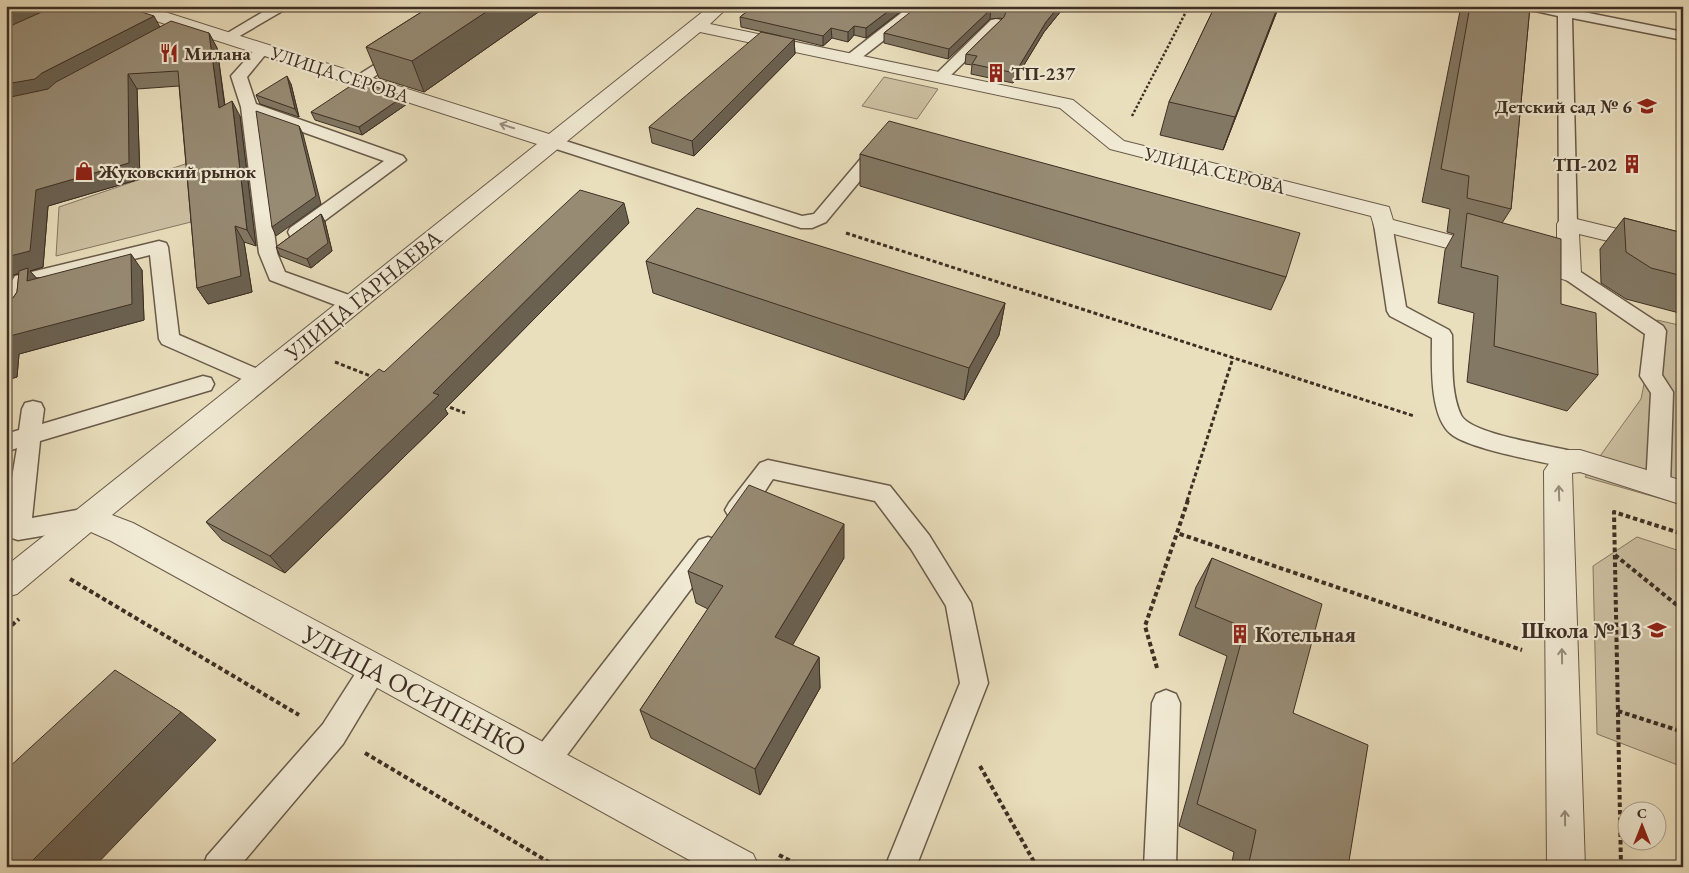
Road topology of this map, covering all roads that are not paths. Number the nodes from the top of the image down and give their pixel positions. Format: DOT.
graph roads {
  1 [pos="128,6"];
  2 [pos="284,6"];
  3 [pos="720,6"];
  4 [pos="1532,6"];
  5 [pos="161,10"];
  6 [pos="910,13"];
  7 [pos="1565,14"];
  8 [pos="996,23"];
  9 [pos="187,24"];
  10 [pos="696,26"];
  11 [pos="170,34"];
  12 [pos="1683,36"];
  13 [pos="226,38"];
  14 [pos="415,43"];
  15 [pos="263,49"];
  16 [pos="851,59"];
  17 [pos="940,77"];
  18 [pos="360,80"];
  19 [pos="249,107"];
  20 [pos="553,142"];
  21 [pos="894,148"];
  22 [pos="1383,224"];
  23 [pos="1568,224"];
  24 [pos="1683,252"];
  25 [pos="268,253"];
  26 [pos="1569,273"];
  27 [pos="353,304"];
  28 [pos="6,312"];
  29 [pos="260,378"];
  30 [pos="204,384"];
  31 [pos="33,409"];
  32 [pos="30,436"];
  33 [pos="6,443"];
  34 [pos="1580,462"];
  35 [pos="1670,490"];
  36 [pos="88,518"];
  37 [pos="12,527"];
  38 [pos="6,584"];
  39 [pos="374,669"];
  40 [pos="1166,702"];
  41 [pos="545,761"];
  42 [pos="218,867"];
  43 [pos="739,867"];
  44 [pos="900,867"];
  45 [pos="1160,867"];
  46 [pos="1566,867"];
  1 -- 5 [label="street, УЛИЦА СЕРОВА"];
  2 -- 13 [label="lane"];
  3 -- 10 [label="street, УЛИЦА ГАРНАЕВА"];
  4 -- 7 [label="lane"];
  5 -- 9 [label="street, УЛИЦА СЕРОВА"];
  6 -- 16 [label="lane"];
  7 -- 12 [label="lane"];
  7 -- 23 [label="lane"];
  8 -- 17 [label="lane"];
  9 -- 11 [label="lane"];
  9 -- 13 [label="street, УЛИЦА СЕРОВА"];
  10 -- 16 [label="street, УЛИЦА СЕРОВА"];
  10 -- 20 [label="street, УЛИЦА ГАРНАЕВА"];
  13 -- 15 [label="street, УЛИЦА СЕРОВА"];
  14 -- 18 [label="lane"];
  15 -- 18 [label="street, УЛИЦА СЕРОВА"];
  15 -- 19 [label="lane"];
  16 -- 17 [label="street, УЛИЦА СЕРОВА"];
  17 -- 22 [label="street, УЛИЦА СЕРОВА"];
  20 -- 18 [label="street, УЛИЦА СЕРОВА, one-way"];
  19 -- 25 [label="lane"];
  19 -- 25 [label="lane"];
  20 -- 21 [label="lane"];
  20 -- 27 [label="street, УЛИЦА ГАРНАЕВА"];
  22 -- 26 [label="street"];
  22 -- 34 [label="lane"];
  23 -- 24 [label="street"];
  23 -- 26 [label="street"];
  25 -- 27 [label="lane"];
  26 -- 35 [label="lane"];
  27 -- 29 [label="street, УЛИЦА ГАРНАЕВА"];
  28 -- 29 [label="lane"];
  29 -- 36 [label="street, УЛИЦА ГАРНАЕВА"];
  30 -- 32 [label="lane"];
  31 -- 32 [label="lane"];
  32 -- 33 [label="lane"];
  32 -- 37 [label="lane"];
  34 -- 35 [label="street"];
  46 -- 34 [label="street, one-way"];
  36 -- 37 [label="lane"];
  36 -- 38 [label="street, УЛИЦА ГАРНАЕВА"];
  36 -- 39 [label="street, УЛИЦА ОСИПЕНКО"];
  39 -- 41 [label="street, УЛИЦА ОСИПЕНКО"];
  39 -- 42 [label="lane"];
  40 -- 45 [label="lane"];
  41 -- 43 [label="street, УЛИЦА ОСИПЕНКО"];
  41 -- 44 [label="lane"];
}
